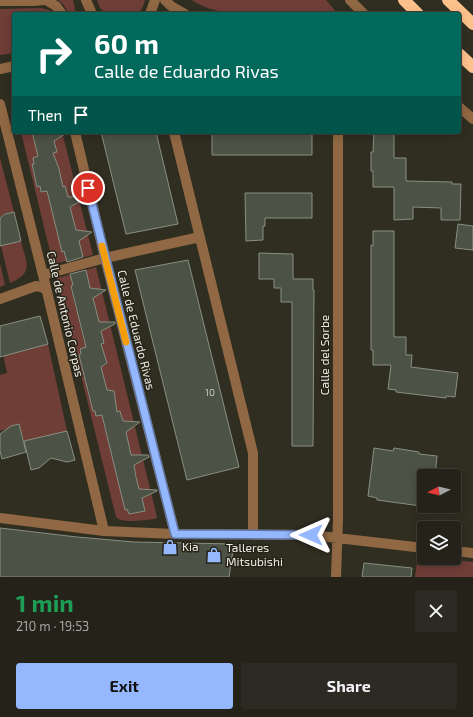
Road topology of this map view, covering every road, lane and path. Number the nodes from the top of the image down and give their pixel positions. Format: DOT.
graph roads {
  1 [pos="45,0"];
  2 [pos="86,0"];
  3 [pos="155,0"];
  4 [pos="165,0"];
  5 [pos="350,0"];
  6 [pos="404,0"];
  7 [pos="448,0"];
  8 [pos="0,1"];
  9 [pos="60,12"];
  10 [pos="91,12"];
  11 [pos="151,12"];
  12 [pos="182,12"];
  13 [pos="362,12"];
  14 [pos="416,12"];
  15 [pos="460,12"];
  16 [pos="461,12"];
  17 [pos="473,24"];
  18 [pos="461,56"];
  19 [pos="12,66"];
  20 [pos="473,68"];
  21 [pos="0,69"];
  22 [pos="0,104"];
  23 [pos="461,108"];
  24 [pos="473,119"];
  25 [pos="75,134"];
  26 [pos="174,134"];
  27 [pos="338,134"];
  28 [pos="200,237"];
  29 [pos="105,258"];
  30 [pos="43,275"];
  31 [pos="46,289"];
  32 [pos="0,299"];
  33 [pos="0,518"];
  34 [pos="104,531"];
  35 [pos="175,534"];
  36 [pos="253,535"];
  37 [pos="338,538"];
  38 [pos="417,547"];
  39 [pos="461,552"];
  40 [pos="473,553"];
  41 [pos="336,577"];
  1 -- 8 [label="street"];
  1 -- 9 [label="street"];
  2 -- 10 [label="street"];
  3 -- 11 [label="street"];
  4 -- 12 [label="street"];
  5 -- 13 [label="street"];
  6 -- 14 [label="highway"];
  7 -- 15 [label="highway"];
  16 -- 17 [label="highway"];
  18 -- 20 [label="highway"];
  19 -- 21 [label="street"];
  22 -- 30 [label="street, Calle de Antonio Corpas"];
  23 -- 24 [label="street"];
  25 -- 29 [label="street, Calle de Eduardo Rivas"];
  26 -- 28 [label="street"];
  27 -- 37 [label="street, Calle del Sorbe"];
  28 -- 29 [label="street"];
  28 -- 36 [label="street"];
  29 -- 30 [label="street"];
  29 -- 35 [label="street, Calle de Eduardo Rivas"];
  30 -- 31 [label="street, Calle de Antonio Corpas"];
  31 -- 32 [label="street"];
  31 -- 34 [label="street, Calle de Antonio Corpas"];
  33 -- 34 [label="street"];
  34 -- 35 [label="street"];
  35 -- 36 [label="street"];
  36 -- 37 [label="street"];
  37 -- 38 [label="street"];
  37 -- 41 [label="street, Calle del Sorbe"];
  39 -- 40 [label="street"];
}
